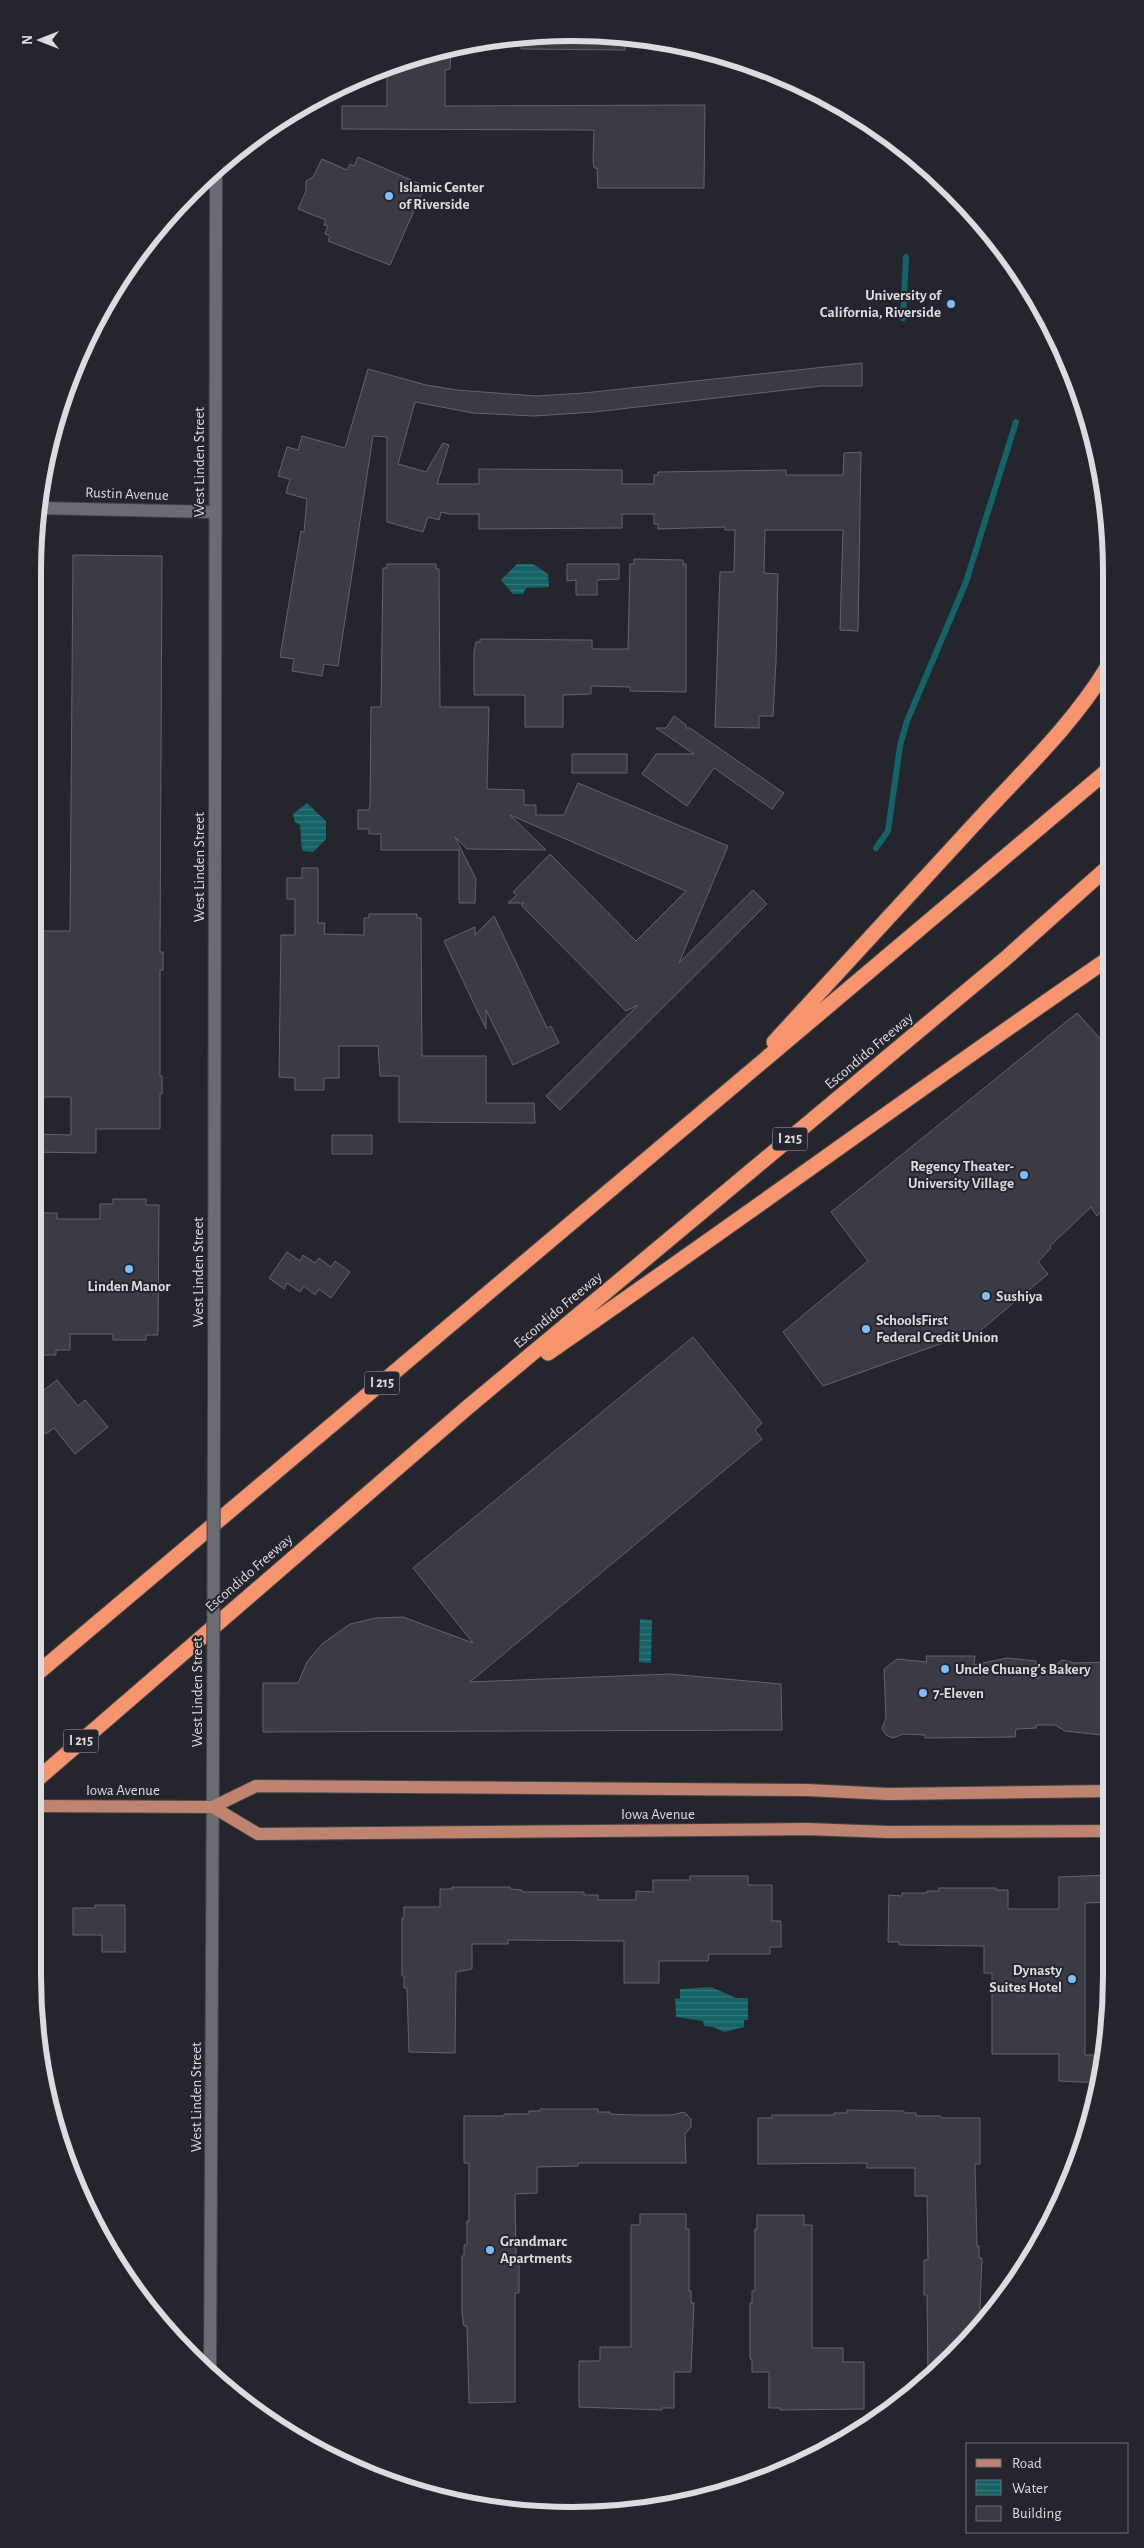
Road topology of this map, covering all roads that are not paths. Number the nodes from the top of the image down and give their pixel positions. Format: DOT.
graph roads {
  1 [pos="216,179"];
  2 [pos="45,508"];
  3 [pos="215,512"];
  4 [pos="1103,675"];
  5 [pos="1103,774"];
  6 [pos="1103,872"];
  7 [pos="1103,962"];
  8 [pos="731,1089"];
  9 [pos="468,1407"];
  10 [pos="41,1669"];
  11 [pos="41,1775"];
  12 [pos="1103,1791"];
  13 [pos="41,1806"];
  14 [pos="213,1806"];
  15 [pos="1103,1831"];
  16 [pos="210,2364"];
  1 -- 3 [label="street, West Linden Street"];
  2 -- 3 [label="street, Rustin Avenue"];
  3 -- 14 [label="street, West Linden Street, bridge"];
  4 -- 8 [label="highway"];
  5 -- 8 [label="highway, I 215"];
  6 -- 9 [label="highway, Escondido Freeway / I 215"];
  7 -- 9 [label="highway"];
  8 -- 10 [label="highway, I 215"];
  9 -- 11 [label="highway, Escondido Freeway / I 215"];
  12 -- 14 [label="main road, Iowa Avenue"];
  13 -- 14 [label="main road, Iowa Avenue"];
  14 -- 15 [label="main road, Iowa Avenue"];
  14 -- 16 [label="street, West Linden Street"];
}
